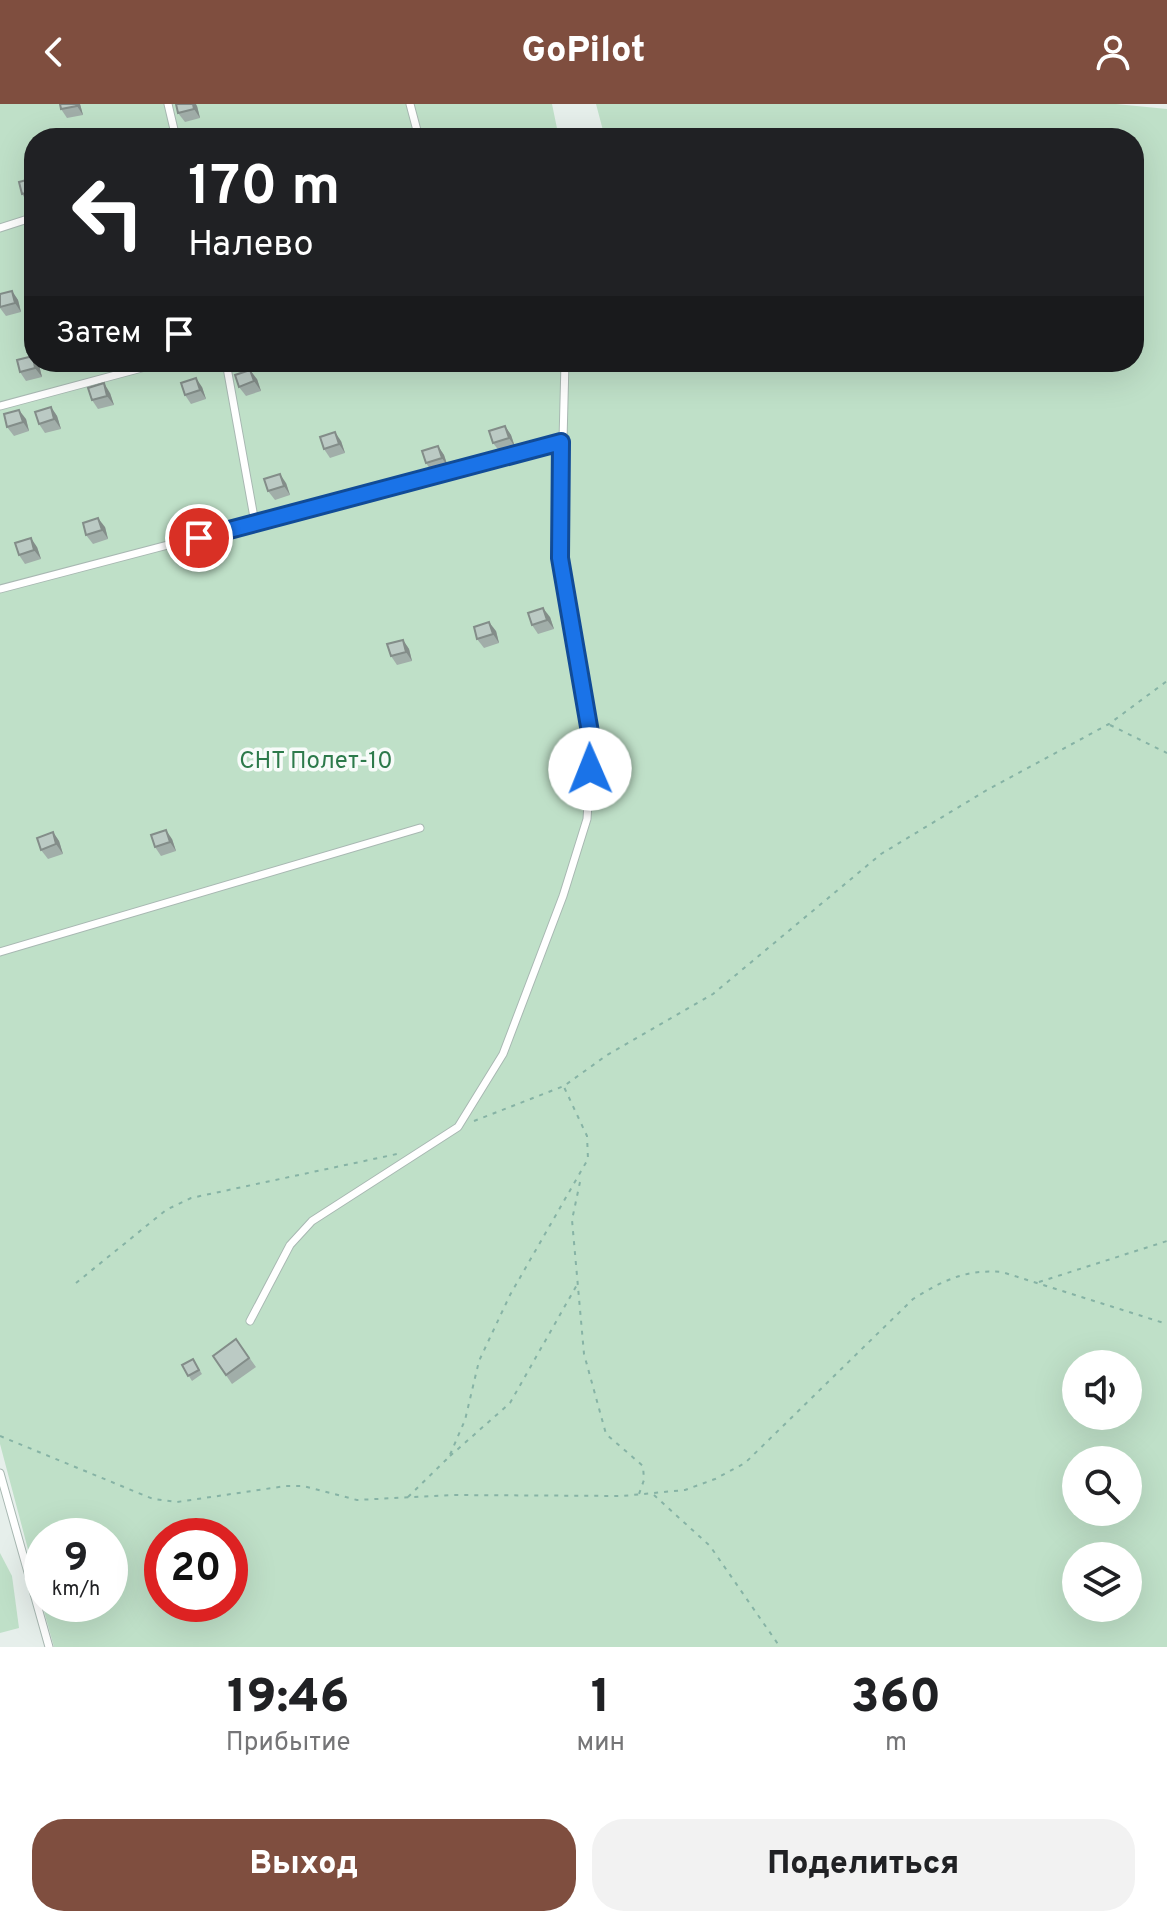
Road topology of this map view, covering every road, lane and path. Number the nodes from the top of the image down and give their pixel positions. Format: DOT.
graph roads {
  1 [pos="168,104"];
  2 [pos="410,104"];
  3 [pos="174,128"];
  4 [pos="416,128"];
  5 [pos="24,220"];
  6 [pos="0,228"];
  7 [pos="127,372"];
  8 [pos="228,372"];
  9 [pos="564,372"];
  10 [pos="0,406"];
  11 [pos="561,442"];
  12 [pos="255,523"];
  13 [pos="0,589"];
  14 [pos="1167,681"];
  15 [pos="1109,724"];
  16 [pos="1167,753"];
  17 [pos="420,828"];
  18 [pos="0,952"];
  19 [pos="564,1086"];
  20 [pos="458,1127"];
  21 [pos="421,1148"];
  22 [pos="581,1177"];
  23 [pos="1167,1241"];
  24 [pos="1037,1282"];
  25 [pos="76,1283"];
  26 [pos="578,1283"];
  27 [pos="250,1321"];
  28 [pos="1167,1324"];
  29 [pos="0,1436"];
  30 [pos="449,1457"];
  31 [pos="0,1473"];
  32 [pos="652,1493"];
  33 [pos="639,1495"];
  34 [pos="407,1497"];
  35 [pos="49,1647"];
  36 [pos="780,1647"];
  1 -- 3 [label="lane"];
  2 -- 4 [label="lane"];
  5 -- 6 [label="lane"];
  7 -- 10 [label="lane"];
  8 -- 12 [label="lane"];
  9 -- 11 [label="lane"];
  11 -- 12 [label="lane"];
  11 -- 20 [label="lane"];
  12 -- 13 [label="lane"];
  14 -- 15 [label="path"];
  15 -- 16 [label="path"];
  15 -- 19 [label="path"];
  17 -- 18 [label="lane"];
  19 -- 20 [label="path"];
  19 -- 22 [label="path"];
  20 -- 21 [label="lane"];
  21 -- 25 [label="path"];
  21 -- 27 [label="lane"];
  22 -- 26 [label="path"];
  22 -- 30 [label="path"];
  23 -- 24 [label="path"];
  24 -- 28 [label="path"];
  24 -- 32 [label="path"];
  26 -- 30 [label="path"];
  26 -- 33 [label="path"];
  29 -- 34 [label="path"];
  30 -- 34 [label="path"];
  31 -- 35 [label="lane"];
  32 -- 33 [label="path"];
  32 -- 36 [label="path"];
  33 -- 34 [label="path"];
}
